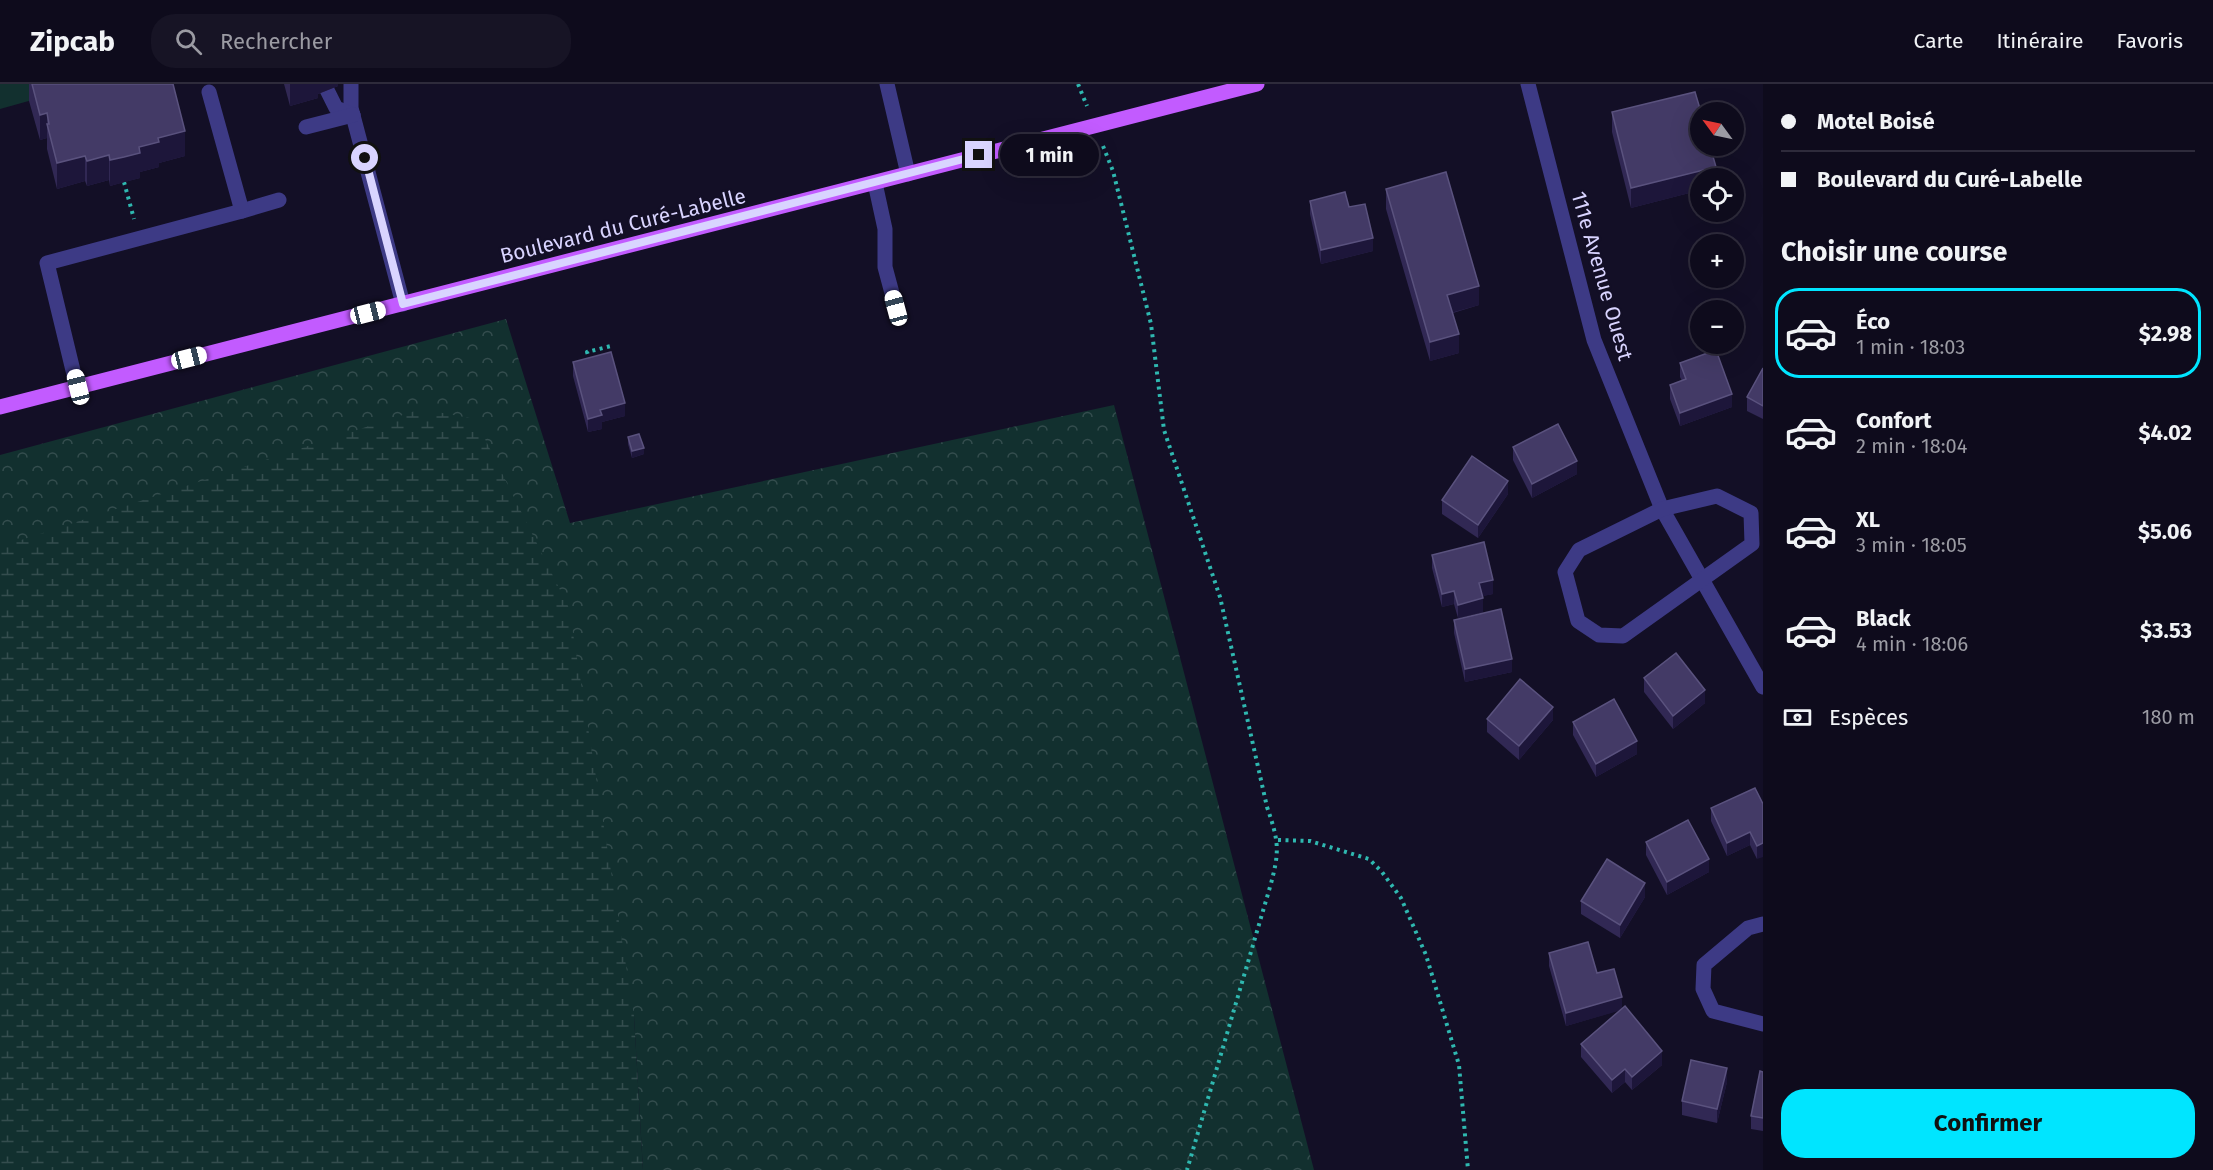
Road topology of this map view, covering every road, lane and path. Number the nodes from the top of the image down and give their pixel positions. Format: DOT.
graph roads {
  1 [pos="351,84"];
  2 [pos="887,84"];
  3 [pos="1078,84"];
  4 [pos="1257,84"];
  5 [pos="1528,84"];
  6 [pos="327,90"];
  7 [pos="209,93"];
  8 [pos="353,115"];
  9 [pos="1095,125"];
  10 [pos="306,127"];
  11 [pos="908,174"];
  12 [pos="124,182"];
  13 [pos="874,183"];
  14 [pos="279,200"];
  15 [pos="129,201"];
  16 [pos="242,211"];
  17 [pos="403,304"];
  18 [pos="896,308"];
  19 [pos="611,346"];
  20 [pos="592,370"];
  21 [pos="78,387"];
  22 [pos="0,407"];
  23 [pos="1662,509"];
  24 [pos="1701,581"];
  25 [pos="1763,687"];
  26 [pos="1278,840"];
  27 [pos="1763,924"];
  28 [pos="1763,1024"];
  29 [pos="1187,1170"];
  30 [pos="1468,1170"];
  1 -- 8 [label="street"];
  2 -- 11 [label="street"];
  3 -- 9 [label="path"];
  4 -- 9 [label="main road, Boulevard du Curé-Labelle"];
  5 -- 23 [label="street, 111e Avenue Ouest"];
  6 -- 8 [label="street"];
  7 -- 16 [label="street"];
  8 -- 10 [label="street"];
  8 -- 17 [label="street"];
  9 -- 11 [label="main road, Boulevard du Curé-Labelle"];
  9 -- 26 [label="path"];
  11 -- 13 [label="main road, Boulevard du Curé-Labelle"];
  12 -- 15 [label="path"];
  13 -- 17 [label="main road, Boulevard du Curé-Labelle"];
  13 -- 18 [label="street"];
  14 -- 16 [label="street"];
  16 -- 21 [label="street"];
  17 -- 21 [label="main road, Boulevard du Curé-Labelle"];
  19 -- 20 [label="path"];
  21 -- 22 [label="main road, Boulevard du Curé-Labelle"];
  23 -- 24 [label="street, 111e Avenue Ouest"];
  23 -- 24 [label="street"];
  23 -- 24 [label="street"];
  24 -- 25 [label="street, 111e Avenue Ouest"];
  26 -- 29 [label="path"];
  26 -- 30 [label="path"];
  27 -- 28 [label="street"];
}
